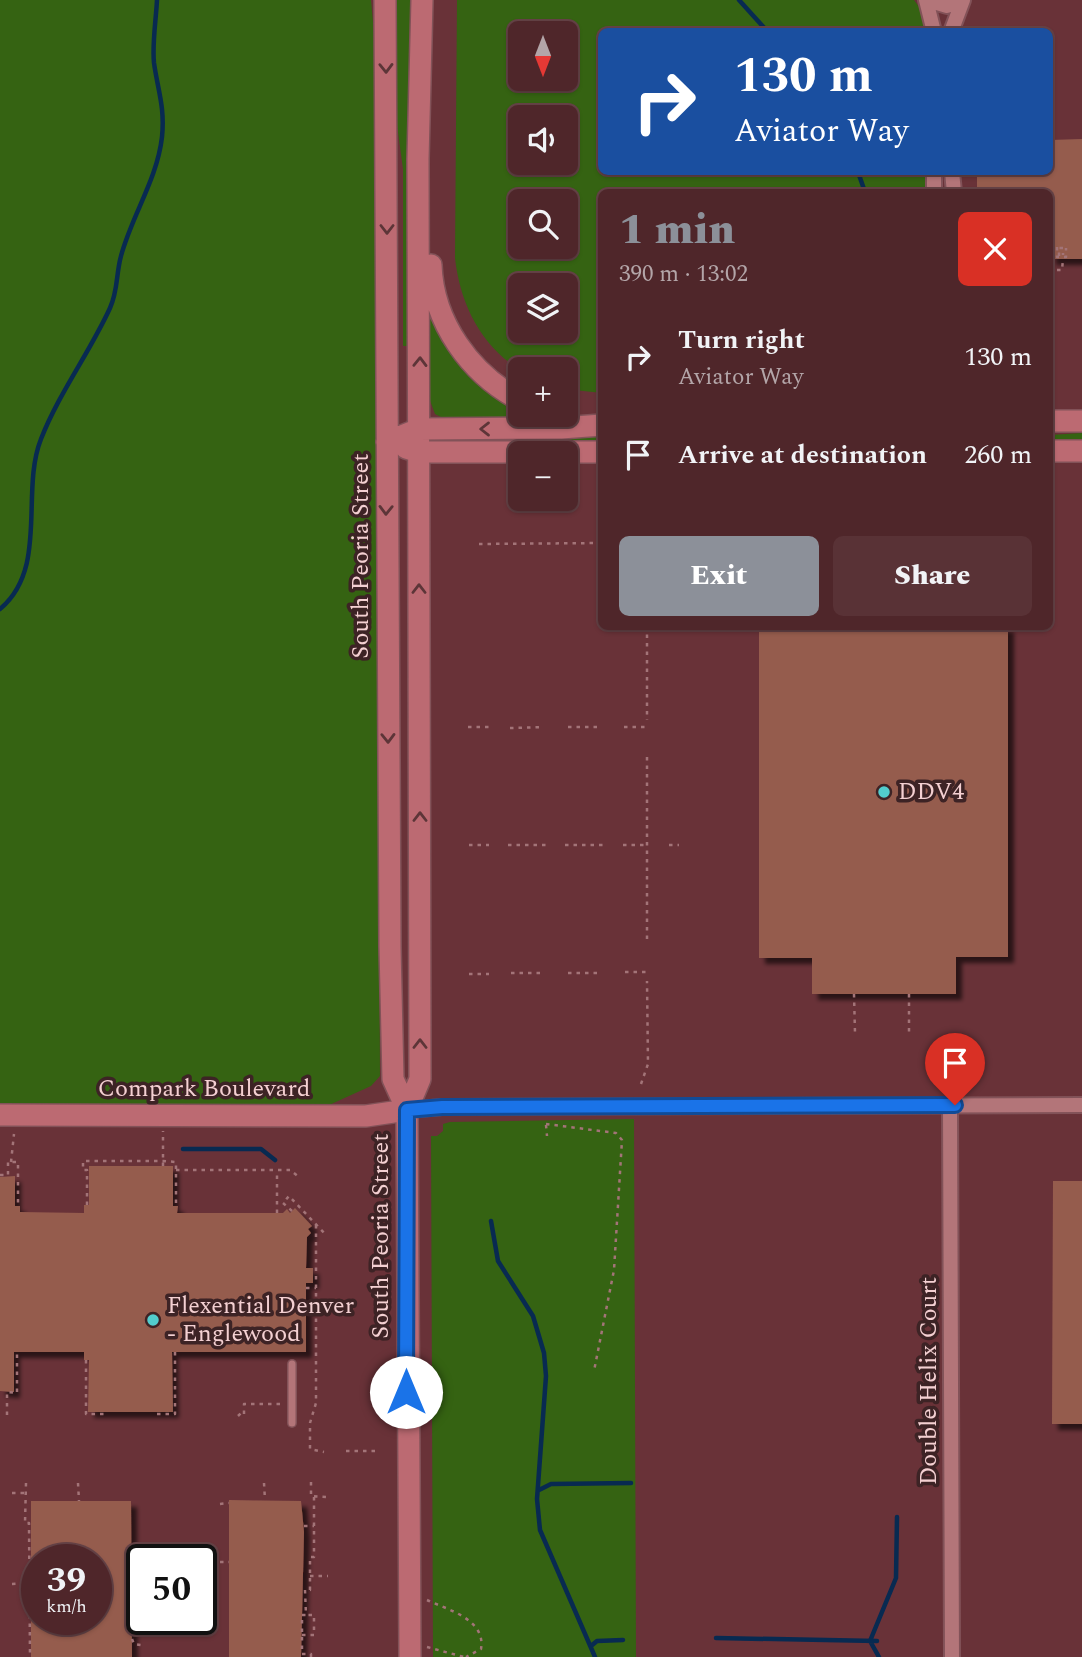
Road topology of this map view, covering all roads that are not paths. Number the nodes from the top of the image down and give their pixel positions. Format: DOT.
graph roads {
  1 [pos="385,0"];
  2 [pos="422,0"];
  3 [pos="926,0"];
  4 [pos="963,0"];
  5 [pos="933,28"];
  6 [pos="952,28"];
  7 [pos="419,208"];
  8 [pos="508,392"];
  9 [pos="578,416"];
  10 [pos="598,418"];
  11 [pos="1053,421"];
  12 [pos="1082,421"];
  13 [pos="598,425"];
  14 [pos="419,429"];
  15 [pos="387,442"];
  16 [pos="1053,451"];
  17 [pos="1082,451"];
  18 [pos="419,452"];
  19 [pos="598,452"];
  20 [pos="1082,1104"];
  21 [pos="950,1105"];
  22 [pos="407,1110"];
  23 [pos="7,1122"];
  24 [pos="292,1364"];
  25 [pos="292,1423"];
  26 [pos="410,1649"];
  27 [pos="952,1657"];
  1 -- 15 [label="main road, South Peoria Street, one-way"];
  2 -- 7 [label="main road, South Peoria Street"];
  3 -- 4 [label="street"];
  3 -- 5 [label="street"];
  4 -- 6 [label="street"];
  7 -- 8 [label="main road"];
  14 -- 7 [label="main road, South Peoria Street, one-way"];
  9 -- 10 [label="main road"];
  11 -- 12 [label="main road"];
  13 -- 14 [label="main road, one-way"];
  14 -- 15 [label="main road"];
  14 -- 18 [label="main road, South Peoria Street"];
  15 -- 18 [label="main road"];
  15 -- 22 [label="main road, South Peoria Street, one-way"];
  16 -- 17 [label="main road"];
  18 -- 19 [label="main road"];
  22 -- 18 [label="main road, South Peoria Street, one-way"];
  20 -- 21 [label="street"];
  21 -- 22 [label="street"];
  21 -- 27 [label="street, Double Helix Court"];
  22 -- 23 [label="main road, Compark Boulevard"];
  22 -- 26 [label="main road, South Peoria Street"];
  24 -- 25 [label="lane"];
}
